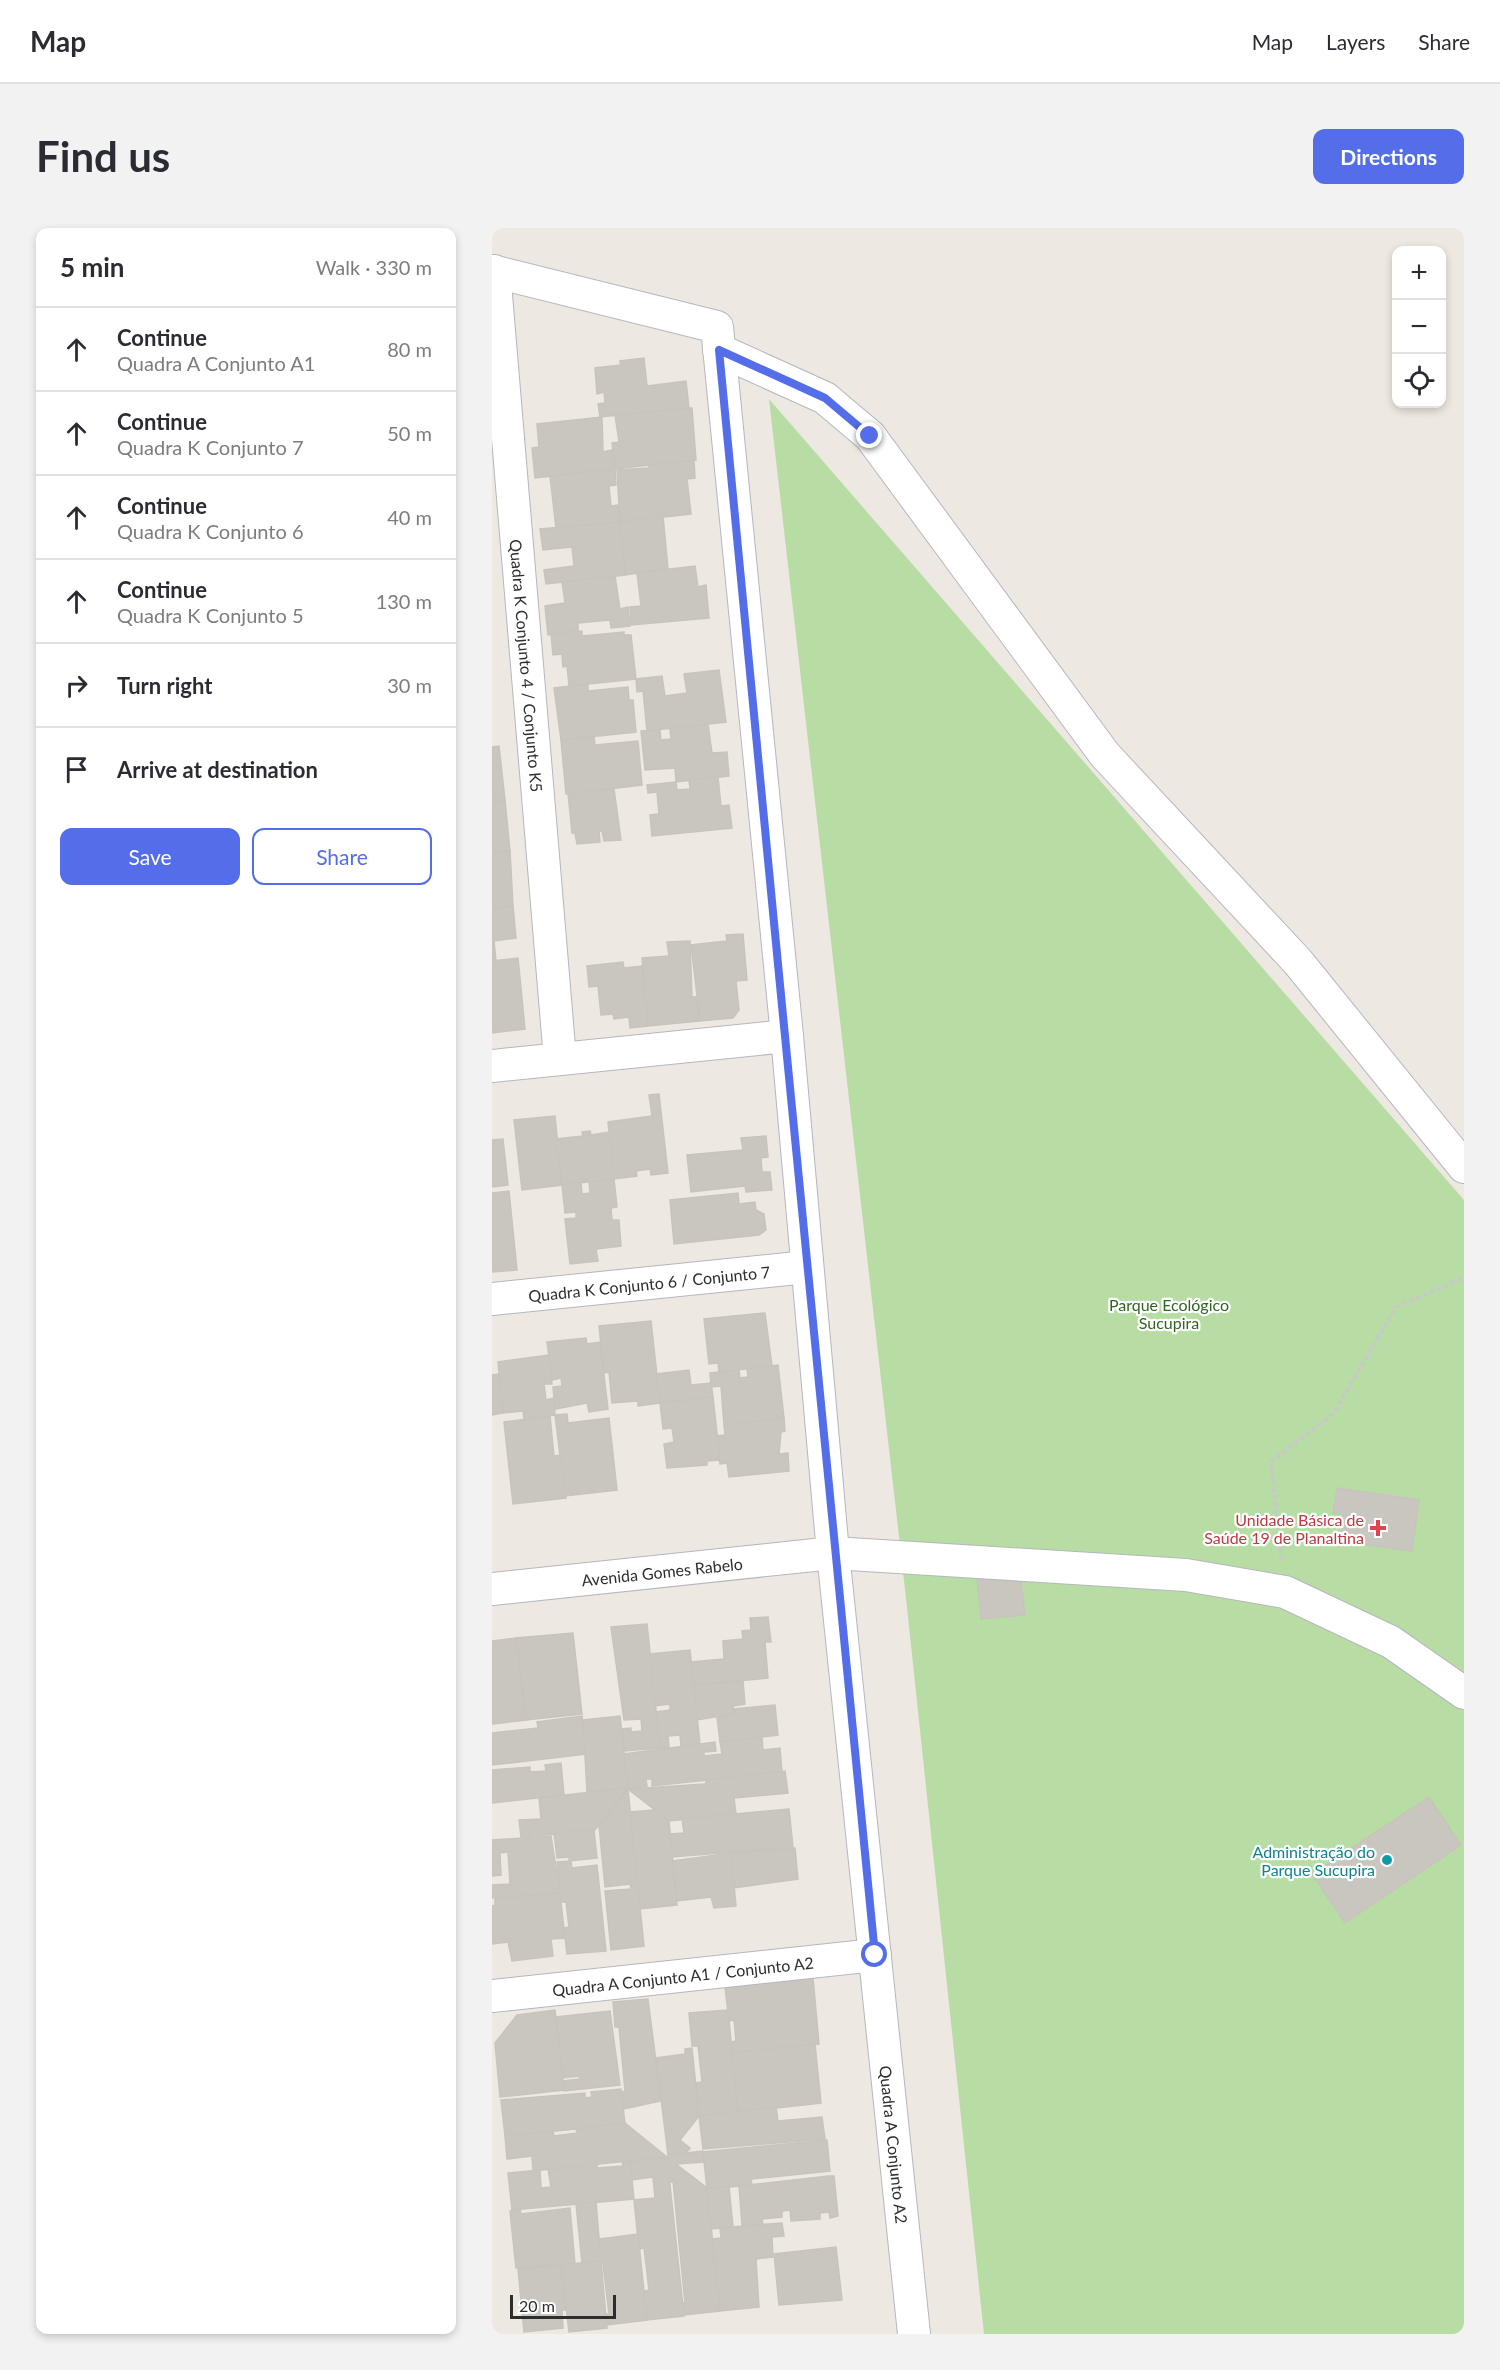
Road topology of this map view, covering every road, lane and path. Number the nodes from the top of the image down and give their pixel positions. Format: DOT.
graph roads {
  1 [pos="493,271"];
  2 [pos="718,338"];
  3 [pos="787,1036"];
  4 [pos="560,1059"];
  5 [pos="492,1066"];
  6 [pos="1464,1167"];
  7 [pos="807,1267"];
  8 [pos="1464,1278"];
  9 [pos="492,1299"];
  10 [pos="833,1553"];
  11 [pos="492,1589"];
  12 [pos="1285,1592"];
  13 [pos="1464,1694"];
  14 [pos="875,1955"];
  15 [pos="492,1996"];
  16 [pos="914,2334"];
  1 -- 2 [label="street"];
  1 -- 4 [label="street, Quadra K Conjunto 4 / Conjunto K5"];
  2 -- 3 [label="street, Quadra A Conjunto A2"];
  2 -- 6 [label="street"];
  3 -- 4 [label="street"];
  3 -- 7 [label="street, Quadra A Conjunto A2"];
  4 -- 5 [label="street"];
  7 -- 9 [label="street, Quadra K Conjunto 6 / Conjunto 7"];
  7 -- 10 [label="street, Quadra A Conjunto A2"];
  8 -- 12 [label="path"];
  10 -- 11 [label="street, Avenida Gomes Rabelo"];
  10 -- 12 [label="street, Avenida Gomes Rabelo"];
  10 -- 14 [label="street, Quadra A Conjunto A2"];
  12 -- 13 [label="street, Avenida Gomes Rabelo"];
  14 -- 15 [label="street, Quadra A Conjunto A1 / Conjunto A2"];
  14 -- 16 [label="street, Quadra A Conjunto A2"];
}
